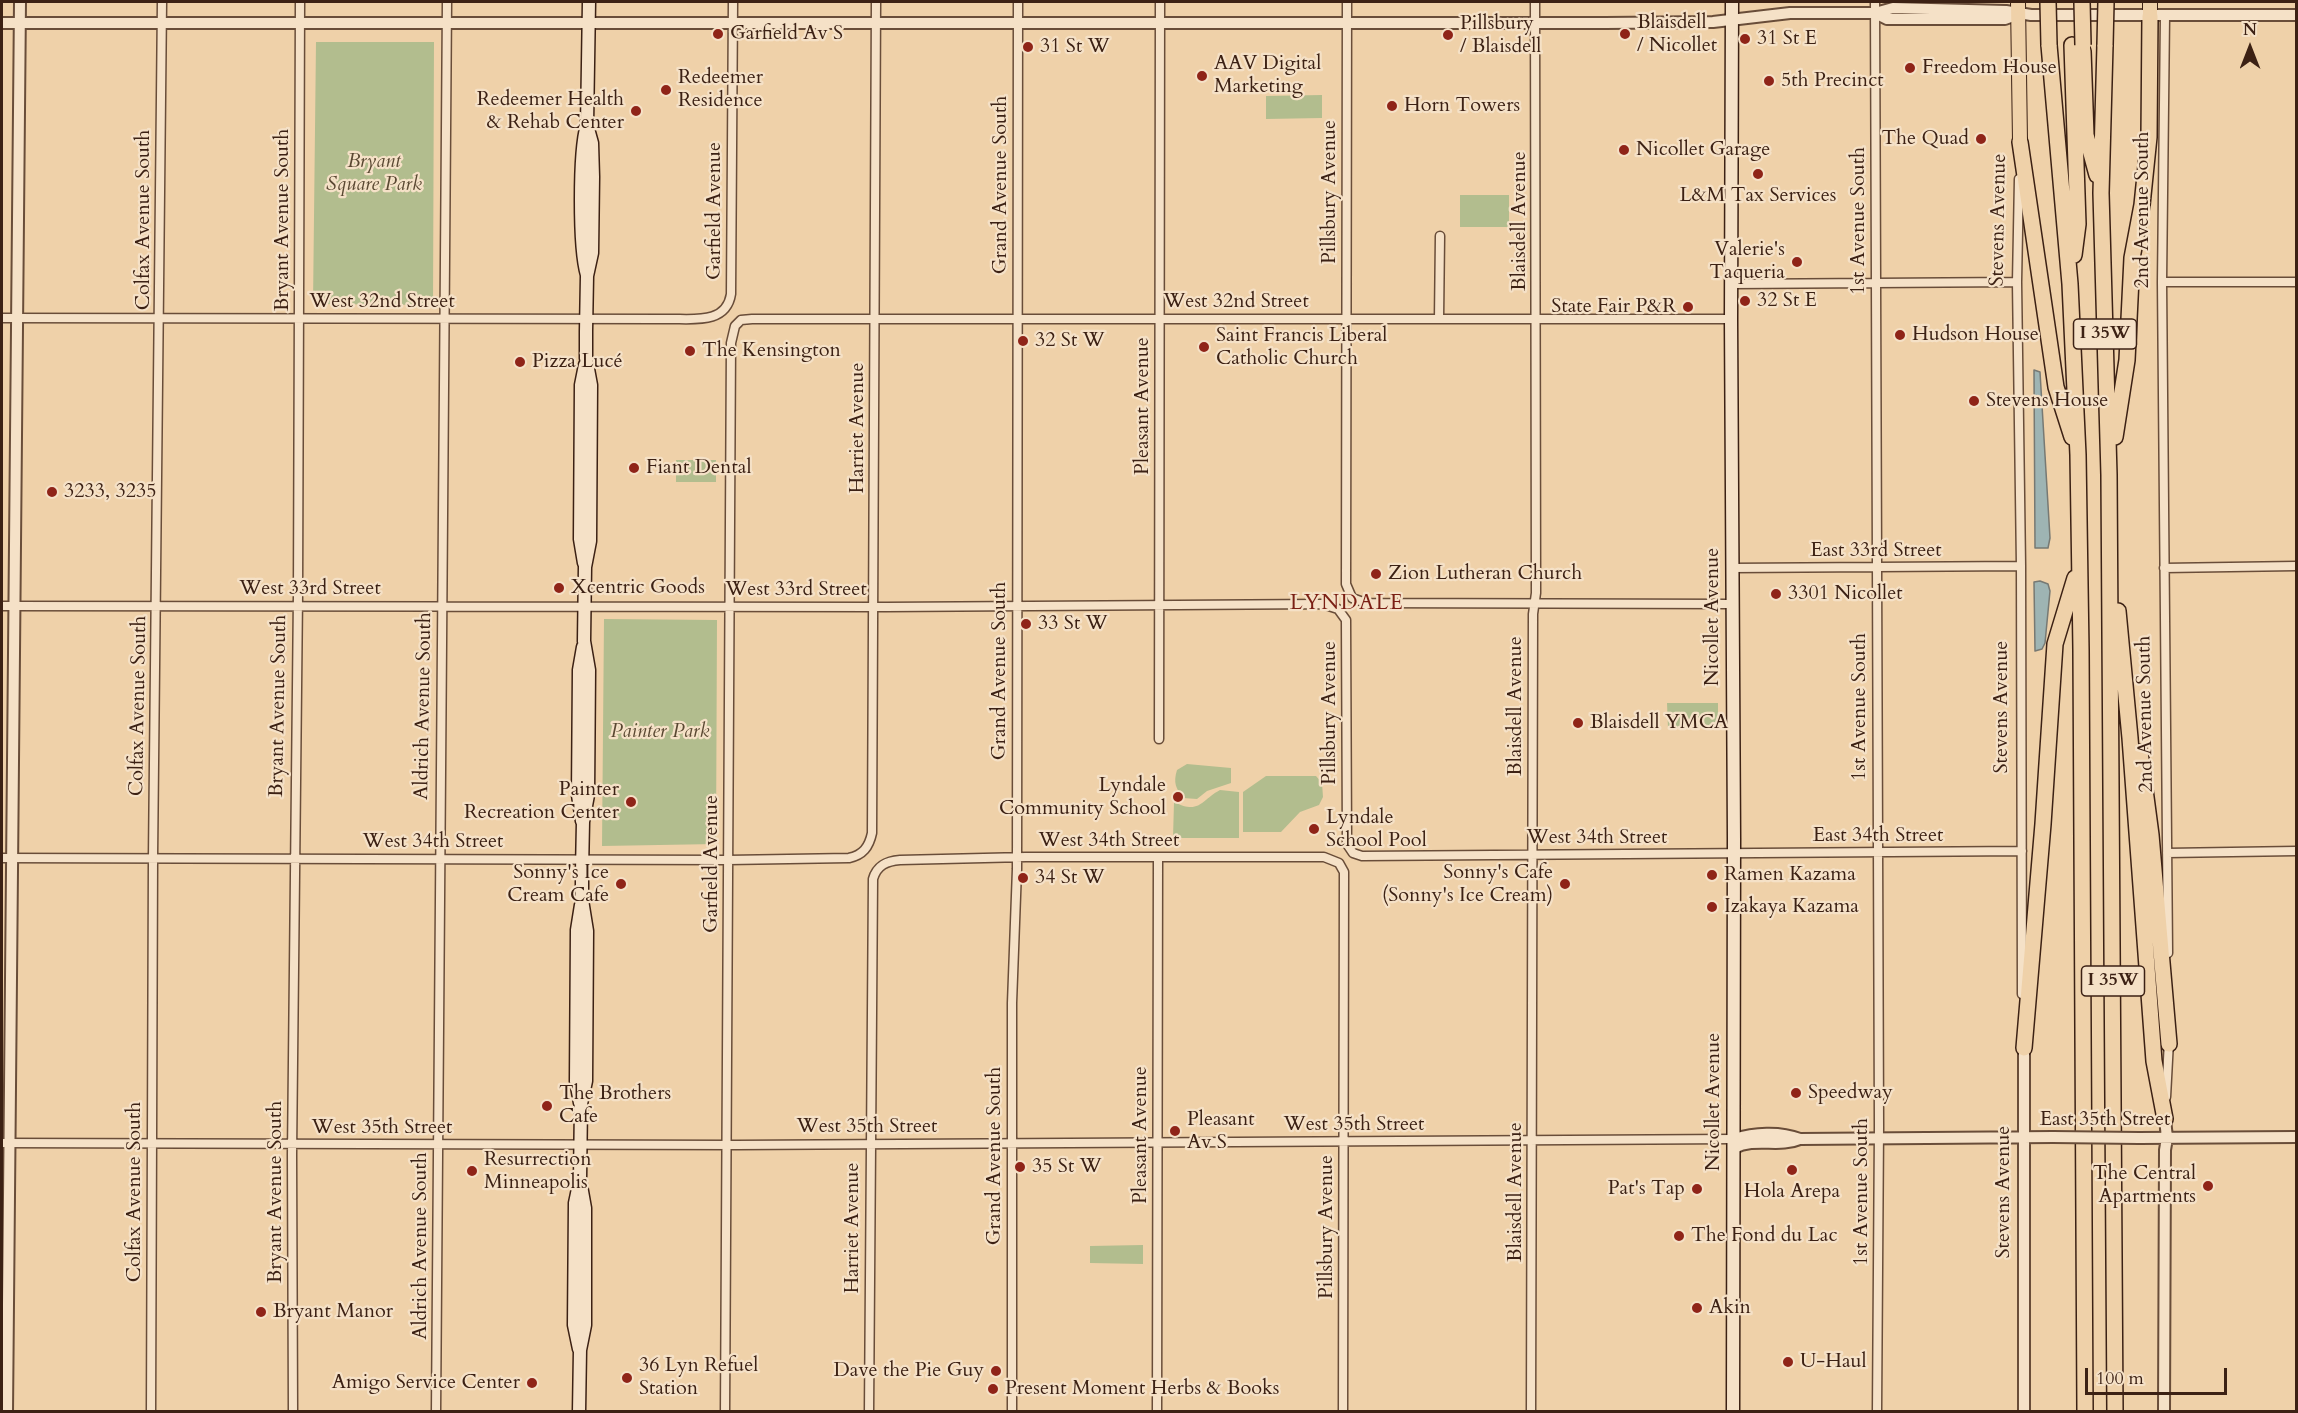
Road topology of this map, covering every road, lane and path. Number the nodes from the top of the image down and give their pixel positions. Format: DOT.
graph roads {
  1 [pos="20,2"];
  2 [pos="162,2"];
  3 [pos="300,2"];
  4 [pos="447,2"];
  5 [pos="589,2"];
  6 [pos="733,2"];
  7 [pos="876,2"];
  8 [pos="1018,2"];
  9 [pos="1160,2"];
  10 [pos="1347,2"];
  11 [pos="1535,2"];
  12 [pos="1732,2"];
  13 [pos="2048,2"];
  14 [pos="2073,2"];
  15 [pos="2082,2"];
  16 [pos="2106,2"];
  17 [pos="1875,7"];
  18 [pos="2018,8"];
  19 [pos="2155,11"];
  20 [pos="2296,15"];
  21 [pos="1732,20"];
  22 [pos="589,22"];
  23 [pos="2,23"];
  24 [pos="20,23"];
  25 [pos="162,23"];
  26 [pos="300,23"];
  27 [pos="447,23"];
  28 [pos="733,23"];
  29 [pos="1535,23"];
  30 [pos="876,24"];
  31 [pos="1018,24"];
  32 [pos="1160,24"];
  33 [pos="1346,24"];
  34 [pos="2078,45"];
  35 [pos="2020,142"];
  36 [pos="2101,193"];
  37 [pos="1440,236"];
  38 [pos="1875,282"];
  39 [pos="2017,282"];
  40 [pos="2162,282"];
  41 [pos="2296,282"];
  42 [pos="1732,284"];
  43 [pos="2070,284"];
  44 [pos="725,311"];
  45 [pos="2,318"];
  46 [pos="16,318"];
  47 [pos="1346,318"];
  48 [pos="160,319"];
  49 [pos="299,319"];
  50 [pos="443,319"];
  51 [pos="586,319"];
  52 [pos="874,319"];
  53 [pos="1018,319"];
  54 [pos="1159,319"];
  55 [pos="1439,319"];
  56 [pos="1536,319"];
  57 [pos="1731,319"];
  58 [pos="741,321"];
  59 [pos="2078,455"];
  60 [pos="2109,475"];
  61 [pos="2110,550"];
  62 [pos="2080,564"];
  63 [pos="2021,566"];
  64 [pos="2296,566"];
  65 [pos="1876,567"];
  66 [pos="1732,568"];
  67 [pos="2164,568"];
  68 [pos="1534,603"];
  69 [pos="1732,604"];
  70 [pos="157,605"];
  71 [pos="2,606"];
  72 [pos="14,606"];
  73 [pos="297,606"];
  74 [pos="730,606"];
  75 [pos="1017,606"];
  76 [pos="1160,606"];
  77 [pos="441,607"];
  78 [pos="584,607"];
  79 [pos="874,607"];
  80 [pos="1338,609"];
  81 [pos="2124,664"];
  82 [pos="1159,740"];
  83 [pos="1877,851"];
  84 [pos="2022,851"];
  85 [pos="2296,851"];
  86 [pos="863,853"];
  87 [pos="1353,853"];
  88 [pos="1734,853"];
  89 [pos="2167,853"];
  90 [pos="1533,855"];
  91 [pos="1017,857"];
  92 [pos="6,858"];
  93 [pos="153,858"];
  94 [pos="294,858"];
  95 [pos="439,858"];
  96 [pos="1158,858"];
  97 [pos="582,859"];
  98 [pos="729,860"];
  99 [pos="1339,863"];
  100 [pos="879,867"];
  101 [pos="2169,1044"];
  102 [pos="2024,1048"];
  103 [pos="2165,1119"];
  104 [pos="2024,1137"];
  105 [pos="2296,1137"];
  106 [pos="1879,1138"];
  107 [pos="2167,1138"];
  108 [pos="1343,1141"];
  109 [pos="1532,1141"];
  110 [pos="1158,1142"];
  111 [pos="5,1143"];
  112 [pos="152,1143"];
  113 [pos="1012,1143"];
  114 [pos="292,1144"];
  115 [pos="438,1144"];
  116 [pos="580,1144"];
  117 [pos="870,1144"];
  118 [pos="1734,1144"];
  119 [pos="727,1145"];
  120 [pos="7,1412"];
  121 [pos="151,1412"];
  122 [pos="293,1412"];
  123 [pos="436,1412"];
  124 [pos="579,1412"];
  125 [pos="725,1412"];
  126 [pos="869,1412"];
  127 [pos="1012,1412"];
  128 [pos="1157,1412"];
  129 [pos="1343,1412"];
  130 [pos="1531,1412"];
  131 [pos="1733,1412"];
  132 [pos="1877,1412"];
  133 [pos="2024,1412"];
  134 [pos="2085,1412"];
  135 [pos="2115,1412"];
  136 [pos="2164,1412"];
  1 -- 24 [label="street"];
  2 -- 25 [label="street, Colfax Avenue South"];
  3 -- 26 [label="street, Bryant Avenue South"];
  4 -- 27 [label="street, Aldrich Avenue South"];
  5 -- 22 [label="main road"];
  6 -- 28 [label="street, Garfield Avenue"];
  7 -- 30 [label="street, Harriet Avenue"];
  8 -- 31 [label="street, Grand Avenue South"];
  9 -- 32 [label="street, Pleasant Avenue"];
  10 -- 33 [label="street, Pillsbury Avenue"];
  11 -- 29 [label="street, Blaisdell Avenue"];
  12 -- 21 [label="main road, Nicollet Avenue"];
  13 -- 43 [label="highway, I 35W, bridge"];
  14 -- 34 [label="highway"];
  15 -- 34 [label="highway, bridge"];
  16 -- 36 [label="highway, I 35W, bridge"];
  17 -- 18 [label="street"];
  17 -- 21 [label="street"];
  17 -- 38 [label="street, 1st Avenue South"];
  18 -- 19 [label="street"];
  18 -- 35 [label="main road, Stevens Avenue"];
  19 -- 20 [label="street"];
  19 -- 40 [label="street, 2nd Avenue South"];
  19 -- 60 [label="highway"];
  21 -- 29 [label="street"];
  21 -- 42 [label="main road, Nicollet Avenue"];
  22 -- 27 [label="street"];
  22 -- 28 [label="street"];
  22 -- 51 [label="main road"];
  23 -- 24 [label="street"];
  24 -- 25 [label="street"];
  24 -- 46 [label="street"];
  25 -- 26 [label="street"];
  25 -- 48 [label="street, Colfax Avenue South"];
  26 -- 27 [label="street"];
  26 -- 49 [label="street, Bryant Avenue South"];
  27 -- 50 [label="street, Aldrich Avenue South"];
  28 -- 30 [label="street"];
  28 -- 44 [label="street, Garfield Avenue"];
  29 -- 33 [label="street"];
  29 -- 56 [label="street, Blaisdell Avenue"];
  30 -- 31 [label="street"];
  30 -- 52 [label="street, Harriet Avenue"];
  31 -- 32 [label="street"];
  31 -- 53 [label="street, Grand Avenue South"];
  32 -- 33 [label="street"];
  32 -- 54 [label="street, Pleasant Avenue"];
  33 -- 47 [label="street, Pillsbury Avenue"];
  34 -- 36 [label="highway"];
  34 -- 43 [label="highway"];
  35 -- 39 [label="street, Stevens Avenue"];
  35 -- 59 [label="highway"];
  36 -- 60 [label="highway, I 35W"];
  37 -- 55 [label="street"];
  38 -- 39 [label="street"];
  38 -- 42 [label="street"];
  38 -- 65 [label="street, 1st Avenue South"];
  39 -- 63 [label="street, Stevens Avenue"];
  40 -- 41 [label="street"];
  40 -- 67 [label="street, 2nd Avenue South"];
  42 -- 57 [label="main road, Nicollet Avenue"];
  43 -- 59 [label="highway, I 35W"];
  44 -- 51 [label="street, West 32nd Street"];
  45 -- 46 [label="street, West 32nd Street"];
  46 -- 48 [label="street, West 32nd Street"];
  46 -- 72 [label="street"];
  47 -- 54 [label="street, West 32nd Street"];
  47 -- 55 [label="street, West 32nd Street"];
  47 -- 68 [label="street, Pillsbury Avenue"];
  48 -- 49 [label="street, West 32nd Street"];
  48 -- 70 [label="street, Colfax Avenue South"];
  49 -- 50 [label="street, West 32nd Street"];
  49 -- 73 [label="street, Bryant Avenue South"];
  50 -- 51 [label="street, West 32nd Street"];
  50 -- 77 [label="street, Aldrich Avenue South"];
  51 -- 78 [label="main road"];
  52 -- 53 [label="street, West 32nd Street"];
  52 -- 58 [label="street, West 32nd Street"];
  52 -- 79 [label="street, Harriet Avenue"];
  53 -- 54 [label="street, West 32nd Street"];
  53 -- 75 [label="street, Grand Avenue South"];
  54 -- 76 [label="street, Pleasant Avenue"];
  55 -- 56 [label="street, West 32nd Street"];
  56 -- 57 [label="street, West 32nd Street"];
  56 -- 68 [label="street, Blaisdell Avenue"];
  57 -- 66 [label="main road, Nicollet Avenue"];
  58 -- 74 [label="street, Garfield Avenue"];
  59 -- 62 [label="highway, I 35W"];
  60 -- 61 [label="highway, I 35W"];
  61 -- 81 [label="highway"];
  61 -- 135 [label="highway, I 35W"];
  62 -- 102 [label="highway"];
  62 -- 134 [label="highway, I 35W"];
  63 -- 65 [label="street, East 33rd Street"];
  63 -- 84 [label="street, Stevens Avenue"];
  64 -- 67 [label="street"];
  65 -- 66 [label="street, East 33rd Street"];
  65 -- 83 [label="street, 1st Avenue South"];
  66 -- 69 [label="main road, Nicollet Avenue"];
  67 -- 89 [label="street, 2nd Avenue South"];
  68 -- 69 [label="street"];
  68 -- 90 [label="street, Blaisdell Avenue"];
  69 -- 88 [label="main road, Nicollet Avenue"];
  70 -- 72 [label="street, West 33rd Street"];
  70 -- 73 [label="street, West 33rd Street"];
  70 -- 93 [label="street, Colfax Avenue South"];
  71 -- 72 [label="street, West 33rd Street"];
  72 -- 92 [label="street"];
  73 -- 77 [label="street, West 33rd Street"];
  73 -- 94 [label="street, Bryant Avenue South"];
  74 -- 78 [label="street, West 33rd Street"];
  74 -- 79 [label="street, West 33rd Street"];
  74 -- 98 [label="street, Garfield Avenue"];
  75 -- 76 [label="street, West 33rd Street"];
  75 -- 79 [label="street, West 33rd Street"];
  75 -- 91 [label="street, Grand Avenue South"];
  76 -- 80 [label="street, West 33rd Street"];
  76 -- 82 [label="street, Pleasant Avenue"];
  77 -- 78 [label="street, West 33rd Street"];
  77 -- 95 [label="street, Aldrich Avenue South"];
  78 -- 97 [label="main road"];
  79 -- 86 [label="street, Harriet Avenue"];
  80 -- 87 [label="street, Pillsbury Avenue"];
  81 -- 101 [label="highway"];
  81 -- 103 [label="highway"];
  83 -- 84 [label="street, East 34th Street"];
  83 -- 88 [label="street, East 34th Street"];
  83 -- 106 [label="street, 1st Avenue South"];
  84 -- 102 [label="street, Stevens Avenue"];
  85 -- 89 [label="street"];
  86 -- 98 [label="street, West 34th Street"];
  87 -- 90 [label="street, West 34th Street"];
  88 -- 90 [label="street, West 34th Street"];
  88 -- 118 [label="main road, Nicollet Avenue"];
  89 -- 101 [label="street, 2nd Avenue South"];
  90 -- 109 [label="street, Blaisdell Avenue"];
  91 -- 96 [label="street, West 34th Street"];
  91 -- 100 [label="street, West 34th Street"];
  91 -- 113 [label="street, Grand Avenue South"];
  92 -- 93 [label="street, West 34th Street"];
  92 -- 111 [label="street"];
  93 -- 94 [label="street, West 34th Street"];
  93 -- 112 [label="street, Colfax Avenue South"];
  94 -- 95 [label="street, West 34th Street"];
  94 -- 114 [label="street, Bryant Avenue South"];
  95 -- 97 [label="street, West 34th Street"];
  95 -- 115 [label="street, Aldrich Avenue South"];
  96 -- 99 [label="street, West 34th Street"];
  96 -- 110 [label="street, Pleasant Avenue"];
  97 -- 98 [label="street, West 34th Street"];
  97 -- 116 [label="main road"];
  98 -- 119 [label="street, Garfield Avenue"];
  99 -- 108 [label="street, Pillsbury Avenue"];
  100 -- 117 [label="street, Harriet Avenue"];
  101 -- 103 [label="street, 2nd Avenue South"];
  102 -- 104 [label="street, Stevens Avenue"];
  103 -- 107 [label="street, 2nd Avenue South"];
  104 -- 106 [label="street, East 35th Street"];
  104 -- 107 [label="street, East 35th Street, bridge"];
  104 -- 133 [label="street, Stevens Avenue"];
  105 -- 107 [label="street, East 35th Street"];
  106 -- 118 [label="street, East 35th Street"];
  106 -- 132 [label="street, 1st Avenue South"];
  107 -- 136 [label="street, 2nd Avenue South"];
  108 -- 109 [label="street, West 35th Street"];
  108 -- 110 [label="street, West 35th Street"];
  108 -- 129 [label="street, Pillsbury Avenue"];
  109 -- 118 [label="street, West 35th Street"];
  109 -- 130 [label="street, Blaisdell Avenue"];
  110 -- 113 [label="street, West 35th Street"];
  110 -- 128 [label="street, Pleasant Avenue"];
  111 -- 112 [label="street, West 35th Street"];
  111 -- 120 [label="street"];
  112 -- 114 [label="street, West 35th Street"];
  112 -- 121 [label="street, Colfax Avenue South"];
  113 -- 117 [label="street, West 35th Street"];
  113 -- 127 [label="street, Grand Avenue South"];
  114 -- 115 [label="street, West 35th Street"];
  114 -- 122 [label="street, Bryant Avenue South"];
  115 -- 116 [label="street, West 35th Street"];
  115 -- 123 [label="street, Aldrich Avenue South"];
  116 -- 119 [label="street, West 35th Street"];
  116 -- 124 [label="main road"];
  117 -- 119 [label="street, West 35th Street"];
  117 -- 126 [label="street, Harriet Avenue"];
  118 -- 131 [label="main road, Nicollet Avenue"];
  119 -- 125 [label="street, Garfield Avenue"];
}
